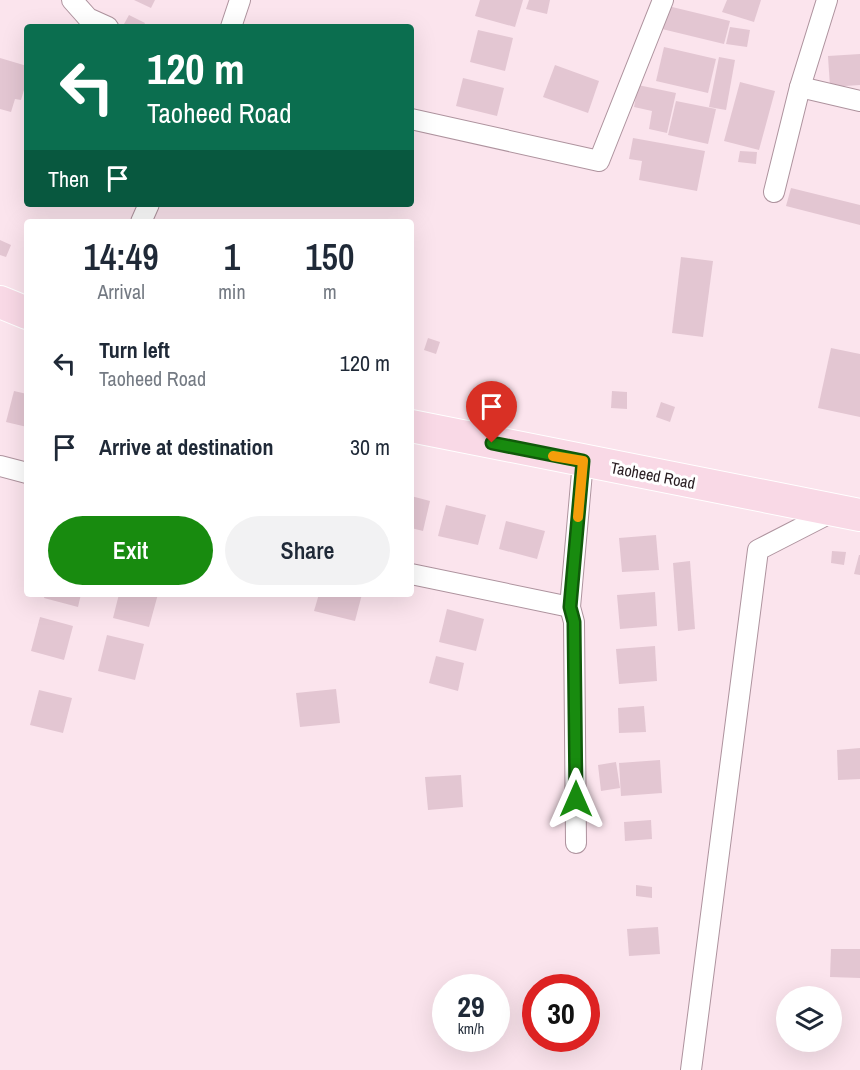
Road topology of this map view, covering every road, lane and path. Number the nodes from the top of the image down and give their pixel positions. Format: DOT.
graph roads {
  1 [pos="72,0"];
  2 [pos="240,0"];
  3 [pos="663,0"];
  4 [pos="827,0"];
  5 [pos="101,24"];
  6 [pos="232,24"];
  7 [pos="800,87"];
  8 [pos="860,101"];
  9 [pos="414,120"];
  10 [pos="774,192"];
  11 [pos="0,302"];
  12 [pos="24,312"];
  13 [pos="414,427"];
  14 [pos="583,461"];
  15 [pos="0,466"];
  16 [pos="24,472"];
  17 [pos="848,513"];
  18 [pos="414,575"];
  19 [pos="570,607"];
  20 [pos="576,843"];
  21 [pos="692,1070"];
  1 -- 5 [label="street"];
  2 -- 6 [label="street"];
  3 -- 9 [label="street"];
  4 -- 7 [label="street"];
  7 -- 8 [label="street"];
  7 -- 10 [label="street"];
  11 -- 12 [label="main road"];
  13 -- 14 [label="main road, Taoheed Road"];
  14 -- 17 [label="main road, Taoheed Road"];
  14 -- 19 [label="street"];
  15 -- 16 [label="street"];
  17 -- 21 [label="street"];
  18 -- 19 [label="street"];
  19 -- 20 [label="street"];
}
